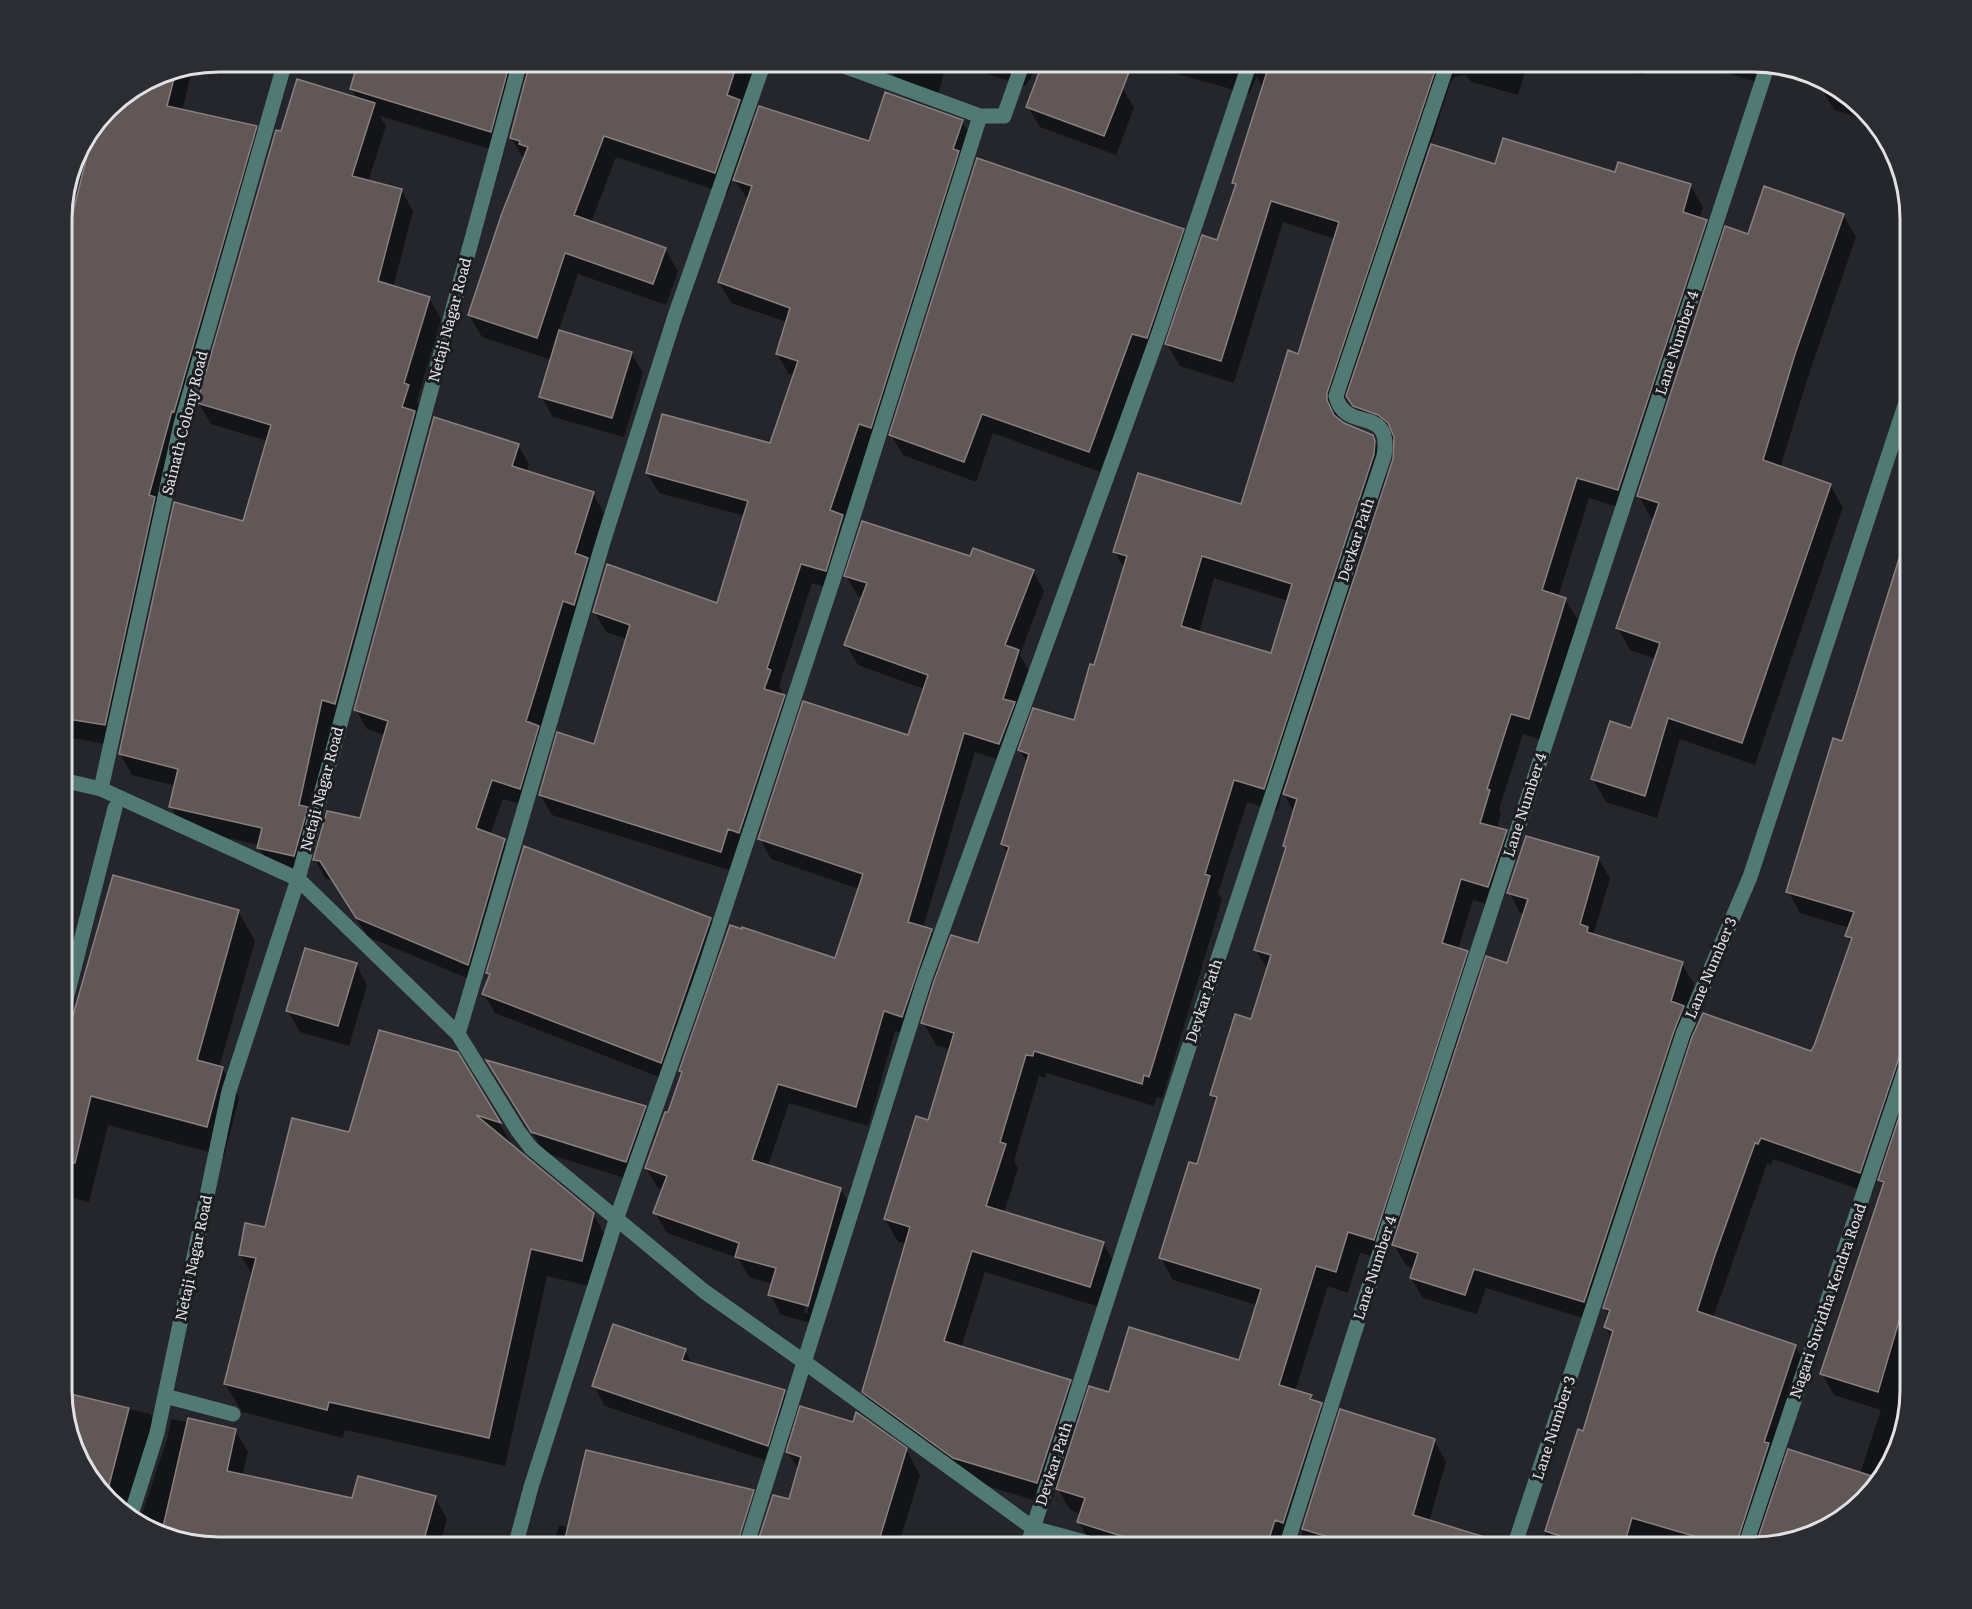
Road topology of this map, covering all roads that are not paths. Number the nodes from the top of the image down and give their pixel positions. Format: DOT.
graph roads {
  1 [pos="282,72"];
  2 [pos="517,72"];
  3 [pos="760,72"];
  4 [pos="860,72"];
  5 [pos="1019,72"];
  6 [pos="1247,72"];
  7 [pos="1445,72"];
  8 [pos="1765,72"];
  9 [pos="980,116"];
  10 [pos="1900,423"];
  11 [pos="72,782"];
  12 [pos="101,789"];
  13 [pos="115,808"];
  14 [pos="298,879"];
  15 [pos="72,976"];
  16 [pos="458,1034"];
  17 [pos="1900,1088"];
  18 [pos="616,1217"];
  19 [pos="803,1361"];
  20 [pos="165,1396"];
  21 [pos="233,1414"];
  22 [pos="133,1509"];
  23 [pos="1033,1528"];
  24 [pos="518,1537"];
  25 [pos="749,1537"];
  26 [pos="1030,1537"];
  27 [pos="1064,1537"];
  28 [pos="1290,1537"];
  29 [pos="1518,1537"];
  30 [pos="1749,1537"];
  1 -- 12 [label="street, Sainath Colony Road"];
  2 -- 14 [label="street, Netaji Nagar Road"];
  3 -- 16 [label="street"];
  4 -- 9 [label="street"];
  5 -- 9 [label="street"];
  6 -- 19 [label="street"];
  7 -- 23 [label="street, Devkar Path"];
  8 -- 28 [label="street, Lane Number 4"];
  9 -- 18 [label="street"];
  10 -- 29 [label="street, Lane Number 3"];
  11 -- 12 [label="street"];
  12 -- 14 [label="street"];
  13 -- 15 [label="street"];
  14 -- 16 [label="street"];
  14 -- 20 [label="street, Netaji Nagar Road"];
  16 -- 18 [label="street"];
  17 -- 30 [label="street, Nagari Suvidha Kendra Road"];
  18 -- 19 [label="street"];
  18 -- 24 [label="street"];
  19 -- 23 [label="street"];
  19 -- 25 [label="street"];
  20 -- 21 [label="street"];
  20 -- 22 [label="street, Netaji Nagar Road"];
  23 -- 26 [label="street, Devkar Path"];
  23 -- 27 [label="street"];
}
